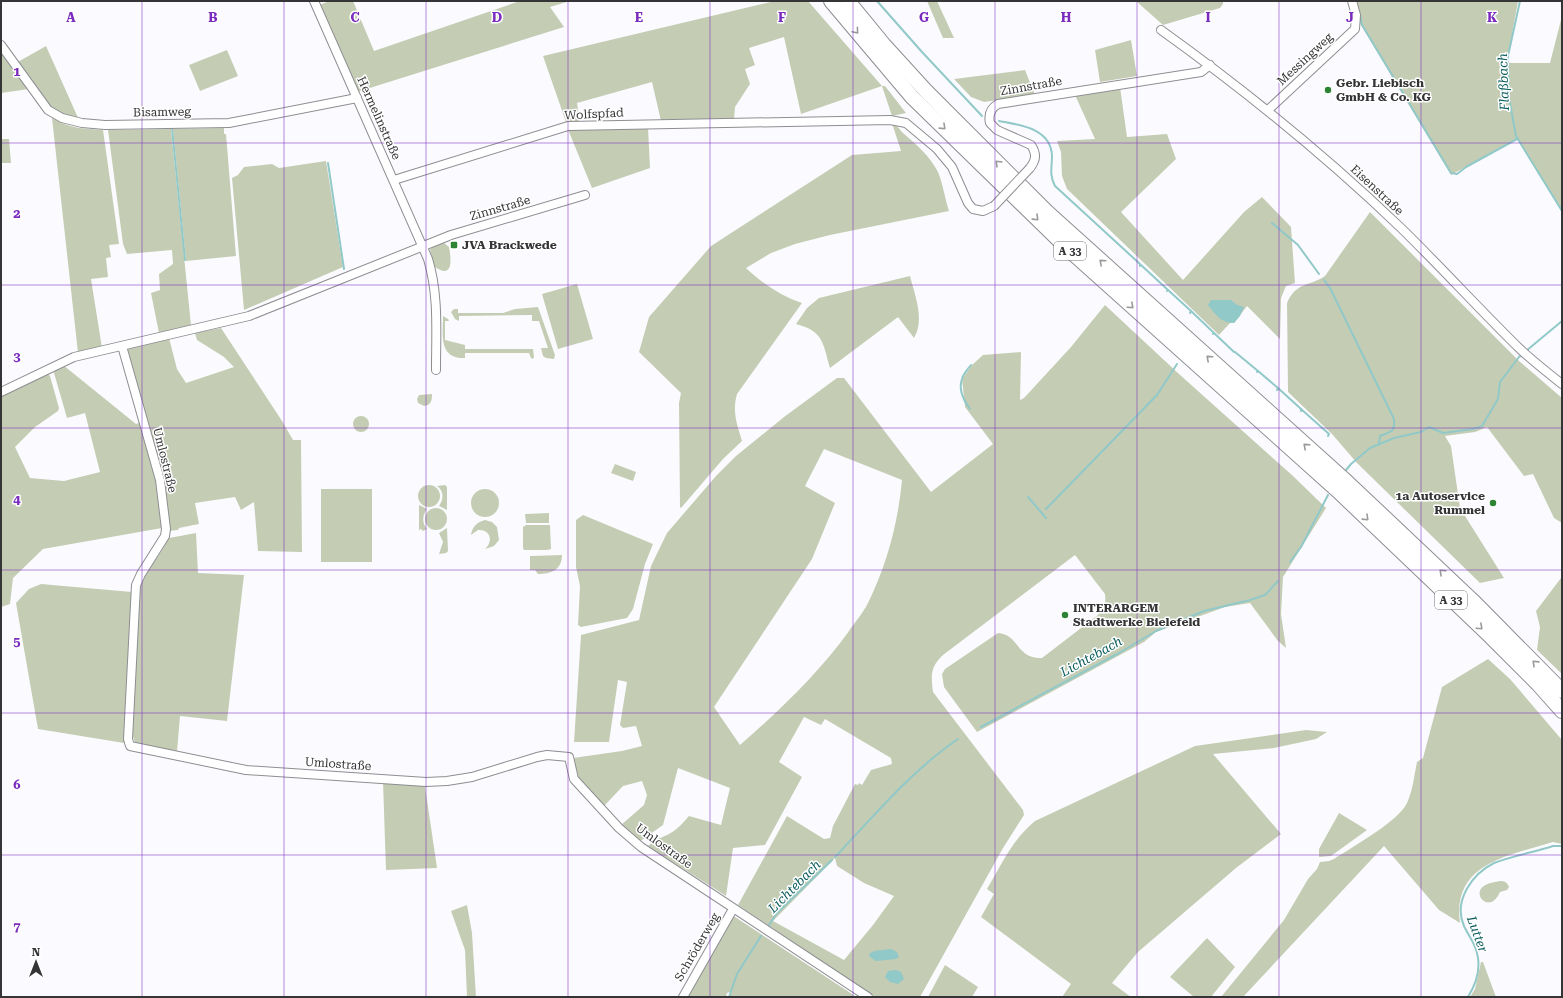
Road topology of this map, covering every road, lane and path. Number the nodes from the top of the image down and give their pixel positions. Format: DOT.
graph roads {
  1 [pos="314,1"];
  2 [pos="831,1"];
  3 [pos="848,1"];
  4 [pos="1352,1"];
  5 [pos="1161,30"];
  6 [pos="1,45"];
  7 [pos="1210,65"];
  8 [pos="357,98"];
  9 [pos="1268,110"];
  10 [pos="780,122"];
  11 [pos="394,180"];
  12 [pos="585,195"];
  13 [pos="422,246"];
  14 [pos="122,346"];
  15 [pos="436,370"];
  16 [pos="1562,384"];
  17 [pos="1,392"];
  18 [pos="1337,482"];
  19 [pos="1562,691"];
  20 [pos="1562,711"];
  21 [pos="733,909"];
  22 [pos="683,997"];
  23 [pos="868,997"];
  1 -- 8 [label="street, Hermelinstraße"];
  2 -- 18 [label="highway, A 33, one-way"];
  18 -- 3 [label="highway, A 33, one-way"];
  4 -- 9 [label="street, Messingweg"];
  5 -- 7 [label="street, Eisenstraße"];
  6 -- 8 [label="street, Bisamweg"];
  7 -- 9 [label="street, Eisenstraße"];
  7 -- 10 [label="street, Zinnstraße, bridge"];
  8 -- 11 [label="street, Hermelinstraße"];
  9 -- 16 [label="street, Eisenstraße"];
  10 -- 11 [label="street, Wolfspfad"];
  11 -- 13 [label="street, Hermelinstraße"];
  12 -- 13 [label="street, Zinnstraße"];
  13 -- 14 [label="street"];
  13 -- 15 [label="street"];
  14 -- 17 [label="street"];
  14 -- 21 [label="street, Umlostraße"];
  19 -- 18 [label="highway, A 33, one-way"];
  18 -- 20 [label="highway, A 33, one-way"];
  21 -- 22 [label="street, Schröderweg"];
  21 -- 23 [label="street, Umlostraße"];
}
